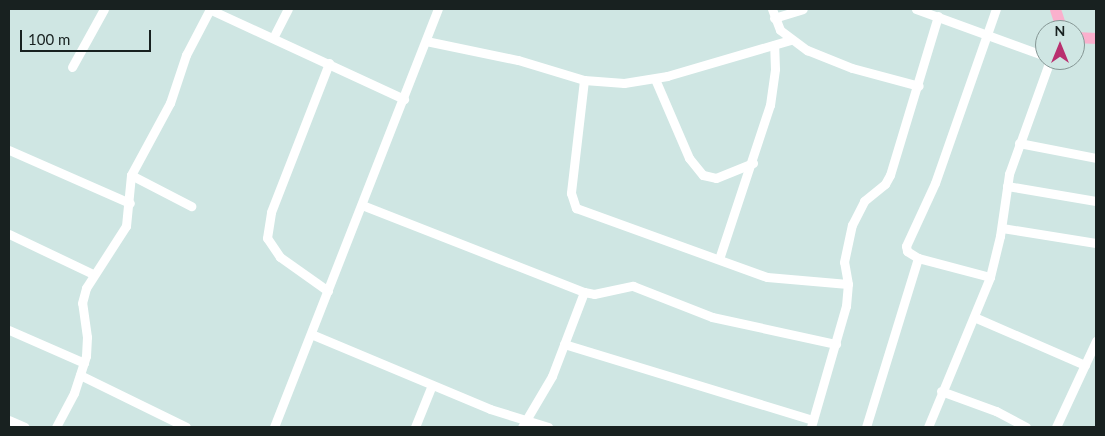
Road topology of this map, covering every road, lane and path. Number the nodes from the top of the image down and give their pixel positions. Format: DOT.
graph roads {
  1 [pos="104,9"];
  2 [pos="210,9"];
  3 [pos="288,9"];
  4 [pos="438,9"];
  5 [pos="802,9"];
  6 [pos="916,9"];
  7 [pos="996,9"];
  8 [pos="773,13"];
  9 [pos="938,16"];
  10 [pos="989,35"];
  11 [pos="274,38"];
  12 [pos="790,40"];
  13 [pos="426,41"];
  14 [pos="774,45"];
  15 [pos="1035,52"];
  16 [pos="329,63"];
  17 [pos="72,67"];
  18 [pos="1046,70"];
  19 [pos="655,79"];
  20 [pos="584,80"];
  21 [pos="919,86"];
  22 [pos="404,99"];
  23 [pos="1019,143"];
  24 [pos="9,150"];
  25 [pos="1096,158"];
  26 [pos="753,163"];
  27 [pos="131,175"];
  28 [pos="1007,186"];
  29 [pos="1096,201"];
  30 [pos="130,204"];
  31 [pos="362,205"];
  32 [pos="191,206"];
  33 [pos="1002,228"];
  34 [pos="9,234"];
  35 [pos="1096,244"];
  36 [pos="918,258"];
  37 [pos="719,259"];
  38 [pos="93,274"];
  39 [pos="990,277"];
  40 [pos="848,284"];
  41 [pos="328,291"];
  42 [pos="584,292"];
  43 [pos="974,317"];
  44 [pos="9,330"];
  45 [pos="311,334"];
  46 [pos="564,344"];
  47 [pos="836,344"];
  48 [pos="1095,346"];
  49 [pos="84,363"];
  50 [pos="1085,366"];
  51 [pos="80,375"];
  52 [pos="432,385"];
  53 [pos="941,391"];
  54 [pos="9,420"];
  55 [pos="523,424"];
  56 [pos="812,424"];
  57 [pos="26,427"];
  58 [pos="56,427"];
  59 [pos="186,427"];
  60 [pos="274,427"];
  61 [pos="415,427"];
  62 [pos="548,427"];
  63 [pos="866,427"];
  64 [pos="928,427"];
  65 [pos="1026,427"];
  66 [pos="1056,427"];
  1 -- 17 [label="street"];
  2 -- 11 [label="street"];
  2 -- 27 [label="street"];
  3 -- 11 [label="street"];
  4 -- 13 [label="street"];
  5 -- 8 [label="street"];
  6 -- 9 [label="street"];
  7 -- 10 [label="street"];
  8 -- 12 [label="street"];
  9 -- 10 [label="street"];
  9 -- 21 [label="street"];
  10 -- 15 [label="street"];
  10 -- 36 [label="street"];
  11 -- 16 [label="street"];
  12 -- 14 [label="street"];
  12 -- 21 [label="street"];
  13 -- 20 [label="street"];
  13 -- 22 [label="street"];
  14 -- 19 [label="street"];
  14 -- 26 [label="street"];
  16 -- 22 [label="street"];
  16 -- 41 [label="street"];
  18 -- 23 [label="street"];
  19 -- 20 [label="street"];
  19 -- 26 [label="street"];
  20 -- 37 [label="street"];
  21 -- 40 [label="street"];
  22 -- 31 [label="street"];
  23 -- 25 [label="street"];
  23 -- 28 [label="street"];
  24 -- 30 [label="street"];
  26 -- 37 [label="street"];
  27 -- 30 [label="street"];
  27 -- 32 [label="street"];
  28 -- 29 [label="street"];
  28 -- 33 [label="street"];
  30 -- 38 [label="street"];
  31 -- 41 [label="street"];
  31 -- 42 [label="street"];
  33 -- 35 [label="street"];
  33 -- 39 [label="street"];
  34 -- 38 [label="street"];
  36 -- 39 [label="street"];
  36 -- 63 [label="street"];
  37 -- 40 [label="street"];
  38 -- 49 [label="street"];
  39 -- 43 [label="street"];
  40 -- 47 [label="street"];
  41 -- 45 [label="street"];
  42 -- 46 [label="street"];
  42 -- 47 [label="street"];
  43 -- 50 [label="street"];
  43 -- 53 [label="street"];
  44 -- 49 [label="street"];
  45 -- 52 [label="street"];
  45 -- 60 [label="street"];
  46 -- 55 [label="street"];
  46 -- 56 [label="street"];
  47 -- 56 [label="street"];
  48 -- 50 [label="street"];
  49 -- 51 [label="street"];
  50 -- 66 [label="street"];
  51 -- 58 [label="street"];
  51 -- 59 [label="street"];
  52 -- 55 [label="street"];
  52 -- 61 [label="street"];
  53 -- 64 [label="street"];
  53 -- 65 [label="street"];
  54 -- 57 [label="street"];
  55 -- 62 [label="street"];
}
